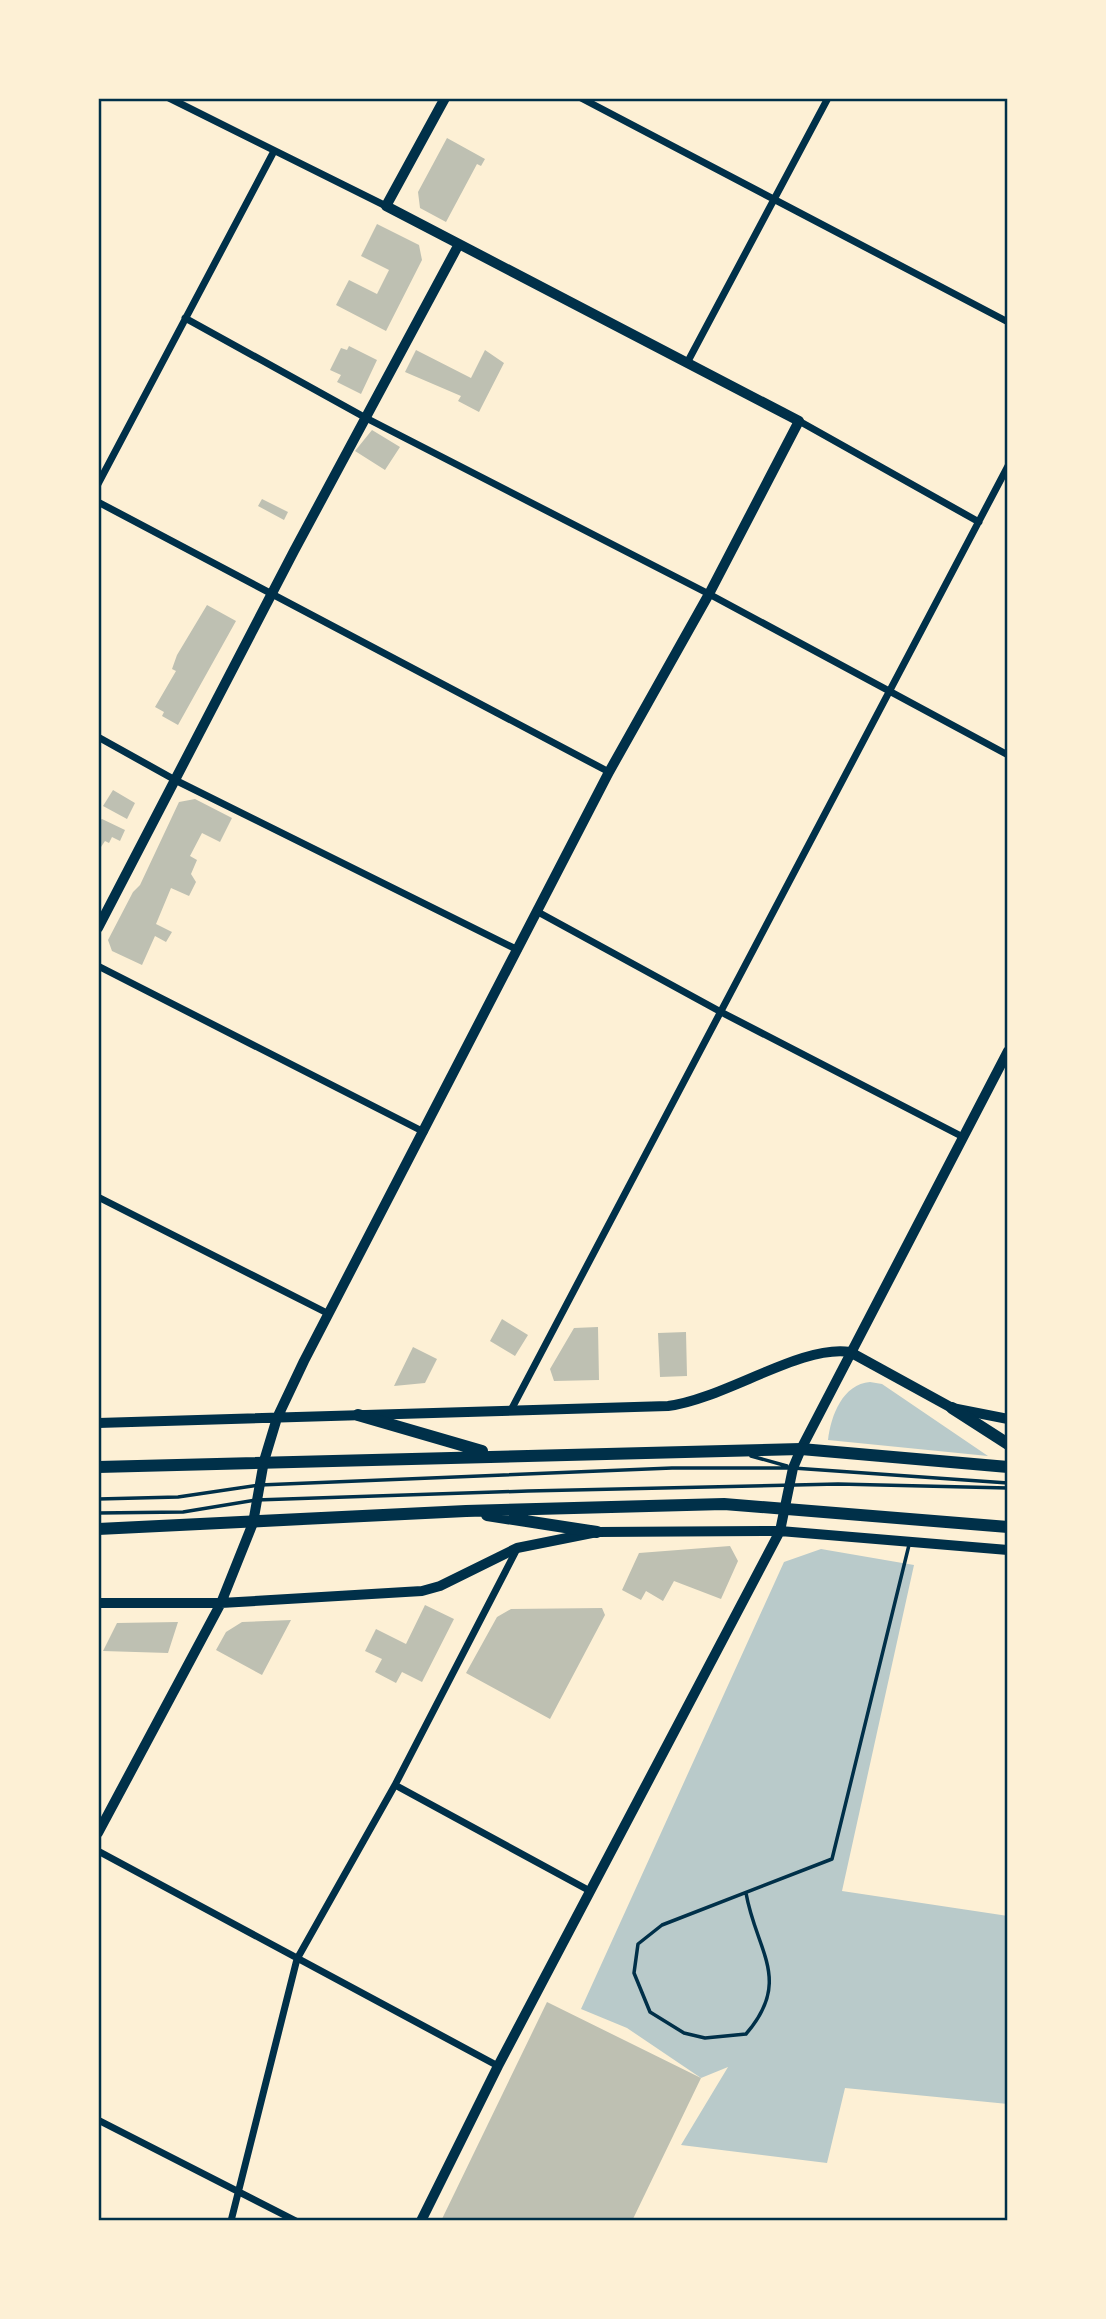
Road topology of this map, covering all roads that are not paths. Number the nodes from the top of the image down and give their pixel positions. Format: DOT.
graph roads {
  1 [pos="169,98"];
  2 [pos="445,98"];
  3 [pos="581,98"];
  4 [pos="828,98"];
  5 [pos="273,153"];
  6 [pos="775,199"];
  7 [pos="386,206"];
  8 [pos="459,244"];
  9 [pos="185,318"];
  10 [pos="1008,322"];
  11 [pos="687,363"];
  12 [pos="366,418"];
  13 [pos="799,421"];
  14 [pos="1008,466"];
  15 [pos="98,484"];
  16 [pos="98,502"];
  17 [pos="979,522"];
  18 [pos="709,594"];
  19 [pos="272,596"];
  20 [pos="890,692"];
  21 [pos="98,737"];
  22 [pos="1008,755"];
  23 [pos="609,772"];
  24 [pos="177,781"];
  25 [pos="538,912"];
  26 [pos="98,928"];
  27 [pos="518,950"];
  28 [pos="98,966"];
  29 [pos="721,1012"];
  30 [pos="1008,1051"];
  31 [pos="424,1132"];
  32 [pos="963,1136"];
  33 [pos="98,1197"];
  34 [pos="329,1314"];
  35 [pos="850,1352"];
  36 [pos="952,1408"];
  37 [pos="511,1410"];
  38 [pos="358,1415"];
  39 [pos="277,1418"];
  40 [pos="1008,1419"];
  41 [pos="98,1423"];
  42 [pos="1008,1444"];
  43 [pos="801,1449"];
  44 [pos="733,1451"];
  45 [pos="496,1455"];
  46 [pos="264,1461"];
  47 [pos="98,1467"];
  48 [pos="1008,1467"];
  49 [pos="793,1468"];
  50 [pos="260,1485"];
  51 [pos="789,1485"];
  52 [pos="1008,1485"];
  53 [pos="98,1499"];
  54 [pos="256,1500"];
  55 [pos="786,1507"];
  56 [pos="466,1511"];
  57 [pos="98,1513"];
  58 [pos="253,1523"];
  59 [pos="1008,1527"];
  60 [pos="98,1529"];
  61 [pos="780,1531"];
  62 [pos="597,1532"];
  63 [pos="911,1540"];
  64 [pos="517,1548"];
  65 [pos="1008,1550"];
  66 [pos="98,1603"];
  67 [pos="220,1603"];
  68 [pos="396,1784"];
  69 [pos="98,1833"];
  70 [pos="98,1851"];
  71 [pos="590,1891"];
  72 [pos="746,1892"];
  73 [pos="297,1959"];
  74 [pos="498,2066"];
  75 [pos="98,2120"];
  76 [pos="238,2192"];
  77 [pos="231,2221"];
  78 [pos="296,2221"];
  79 [pos="421,2221"];
  1 -- 5 [label="street"];
  2 -- 7 [label="street"];
  3 -- 6 [label="street"];
  4 -- 6 [label="street"];
  5 -- 7 [label="street"];
  5 -- 9 [label="street"];
  6 -- 10 [label="street"];
  6 -- 11 [label="street"];
  7 -- 8 [label="street"];
  8 -- 11 [label="street"];
  8 -- 12 [label="street"];
  9 -- 12 [label="street"];
  9 -- 15 [label="street"];
  11 -- 13 [label="street"];
  12 -- 18 [label="street"];
  12 -- 19 [label="street"];
  13 -- 17 [label="street"];
  13 -- 18 [label="street"];
  14 -- 17 [label="street"];
  16 -- 19 [label="street"];
  17 -- 20 [label="street"];
  18 -- 20 [label="street"];
  18 -- 23 [label="street"];
  19 -- 23 [label="street"];
  19 -- 24 [label="street"];
  20 -- 22 [label="street"];
  20 -- 29 [label="street"];
  21 -- 24 [label="street"];
  23 -- 25 [label="street"];
  24 -- 26 [label="street"];
  24 -- 27 [label="street"];
  25 -- 27 [label="street"];
  25 -- 29 [label="street"];
  27 -- 31 [label="street"];
  28 -- 31 [label="street"];
  29 -- 32 [label="street"];
  29 -- 37 [label="street"];
  30 -- 32 [label="street"];
  31 -- 34 [label="street"];
  32 -- 35 [label="street"];
  33 -- 34 [label="street"];
  34 -- 39 [label="street"];
  35 -- 36 [label="street"];
  35 -- 37 [label="street"];
  35 -- 43 [label="street"];
  36 -- 40 [label="street"];
  36 -- 42 [label="highway"];
  37 -- 38 [label="street"];
  38 -- 39 [label="street"];
  38 -- 45 [label="highway"];
  39 -- 41 [label="street"];
  39 -- 46 [label="street"];
  43 -- 44 [label="highway"];
  43 -- 48 [label="highway"];
  43 -- 49 [label="street"];
  44 -- 45 [label="highway"];
  44 -- 49 [label="lane"];
  45 -- 46 [label="highway"];
  46 -- 47 [label="highway"];
  46 -- 50 [label="street"];
  49 -- 50 [label="lane"];
  49 -- 51 [label="street"];
  49 -- 52 [label="lane"];
  50 -- 53 [label="lane"];
  50 -- 54 [label="street"];
  51 -- 52 [label="lane"];
  51 -- 54 [label="lane"];
  51 -- 55 [label="street"];
  54 -- 57 [label="lane"];
  54 -- 58 [label="street"];
  55 -- 56 [label="highway"];
  55 -- 59 [label="highway"];
  55 -- 61 [label="street"];
  56 -- 58 [label="highway"];
  56 -- 62 [label="highway"];
  58 -- 60 [label="highway"];
  58 -- 67 [label="street"];
  61 -- 62 [label="street"];
  61 -- 63 [label="street"];
  61 -- 71 [label="street"];
  62 -- 64 [label="street"];
  63 -- 65 [label="street"];
  63 -- 72 [label="lane"];
  64 -- 67 [label="street"];
  64 -- 68 [label="street"];
  66 -- 67 [label="street"];
  67 -- 69 [label="street"];
  68 -- 71 [label="street"];
  68 -- 73 [label="street"];
  70 -- 73 [label="street"];
  71 -- 74 [label="street"];
  72 -- 72 [label="lane"];
  73 -- 74 [label="street"];
  73 -- 76 [label="street"];
  74 -- 79 [label="street"];
  75 -- 76 [label="street"];
  76 -- 77 [label="street"];
  76 -- 78 [label="street"];
}
